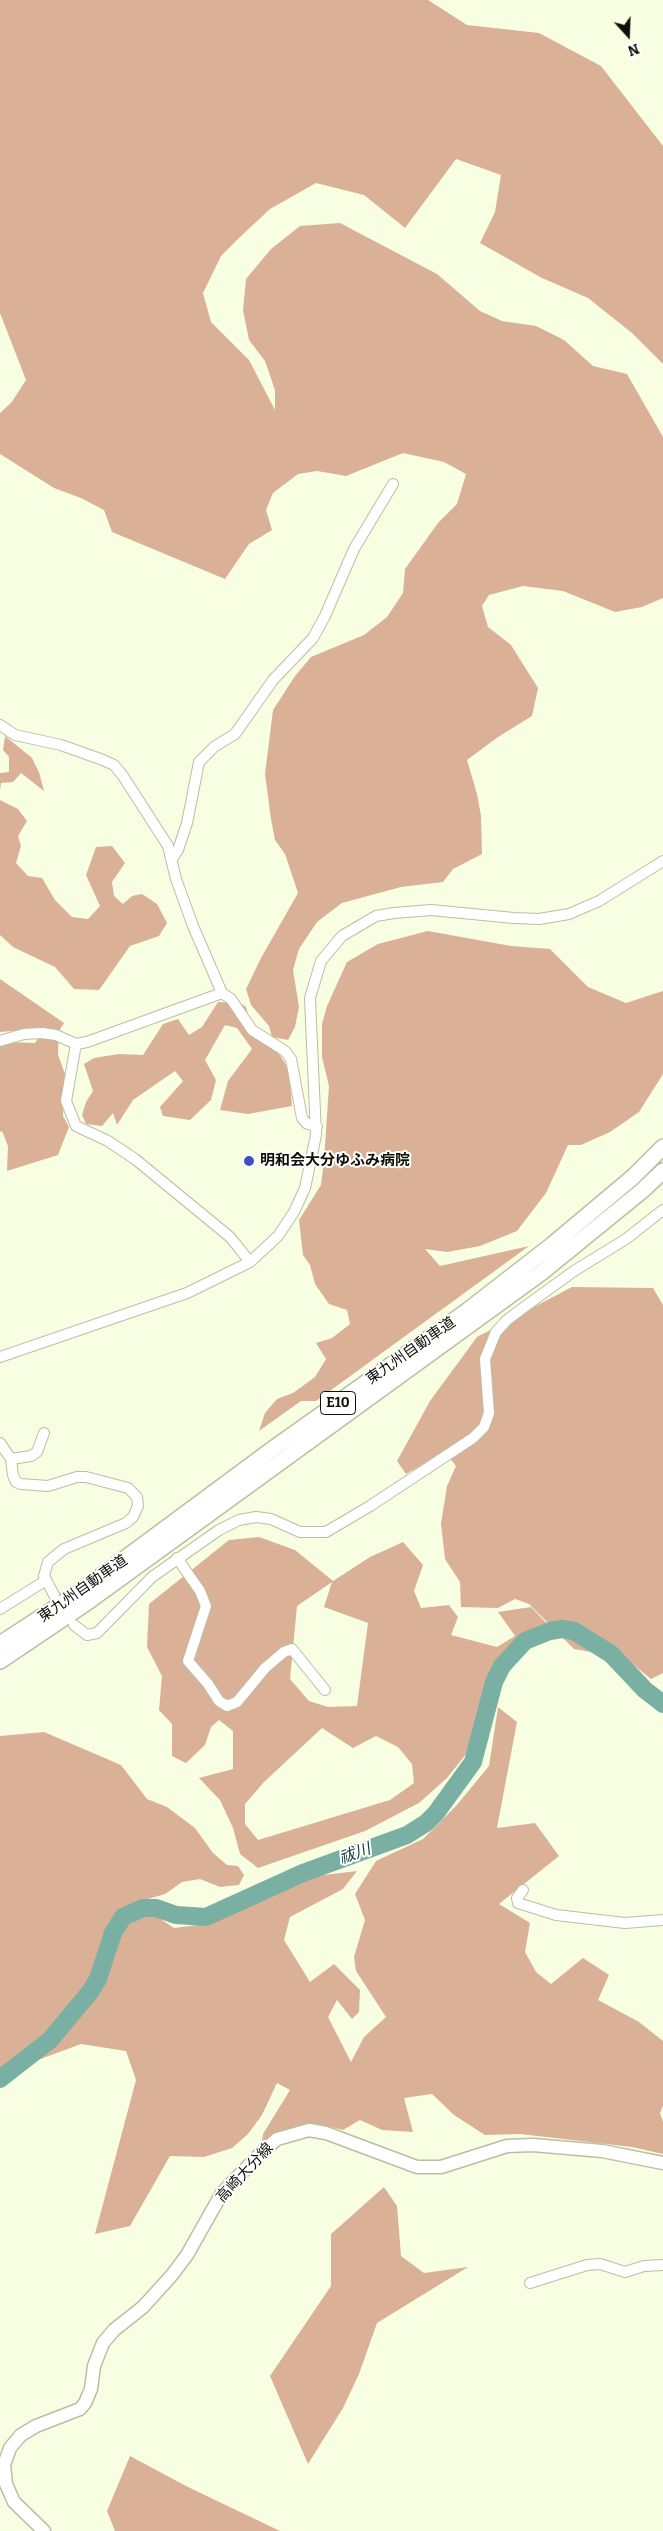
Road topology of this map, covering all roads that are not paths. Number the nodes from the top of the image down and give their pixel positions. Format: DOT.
graph roads {
  1 [pos="393,484"];
  2 [pos="0,724"];
  3 [pos="172,859"];
  4 [pos="663,861"];
  5 [pos="222,994"];
  6 [pos="0,1041"];
  7 [pos="76,1044"];
  8 [pos="317,1127"];
  9 [pos="663,1147"];
  10 [pos="663,1171"];
  11 [pos="663,1210"];
  12 [pos="250,1262"];
  13 [pos="0,1357"];
  14 [pos="44,1433"];
  15 [pos="0,1443"];
  16 [pos="11,1459"];
  17 [pos="177,1558"];
  18 [pos="46,1581"];
  19 [pos="54,1595"];
  20 [pos="0,1610"];
  21 [pos="74,1624"];
  22 [pos="0,1644"];
  23 [pos="0,1661"];
  24 [pos="325,1690"];
  25 [pos="523,1890"];
  26 [pos="663,1920"];
  27 [pos="663,2163"];
  28 [pos="663,2265"];
  29 [pos="530,2283"];
  30 [pos="44,2531"];
  1 -- 3 [label="street"];
  2 -- 3 [label="street"];
  3 -- 5 [label="street"];
  4 -- 8 [label="street"];
  5 -- 7 [label="street"];
  5 -- 8 [label="street"];
  6 -- 7 [label="street"];
  7 -- 12 [label="street"];
  8 -- 12 [label="street"];
  9 -- 22 [label="highway, 東九州自動車道 / E10"];
  10 -- 23 [label="highway, 東九州自動車道 / E10"];
  11 -- 17 [label="street"];
  12 -- 13 [label="street"];
  14 -- 16 [label="street"];
  15 -- 16 [label="street"];
  16 -- 18 [label="street"];
  17 -- 21 [label="street"];
  17 -- 24 [label="street"];
  18 -- 19 [label="street"];
  18 -- 20 [label="street"];
  25 -- 26 [label="street"];
  27 -- 30 [label="main road, 高崎大分線"];
  28 -- 29 [label="street"];
}
